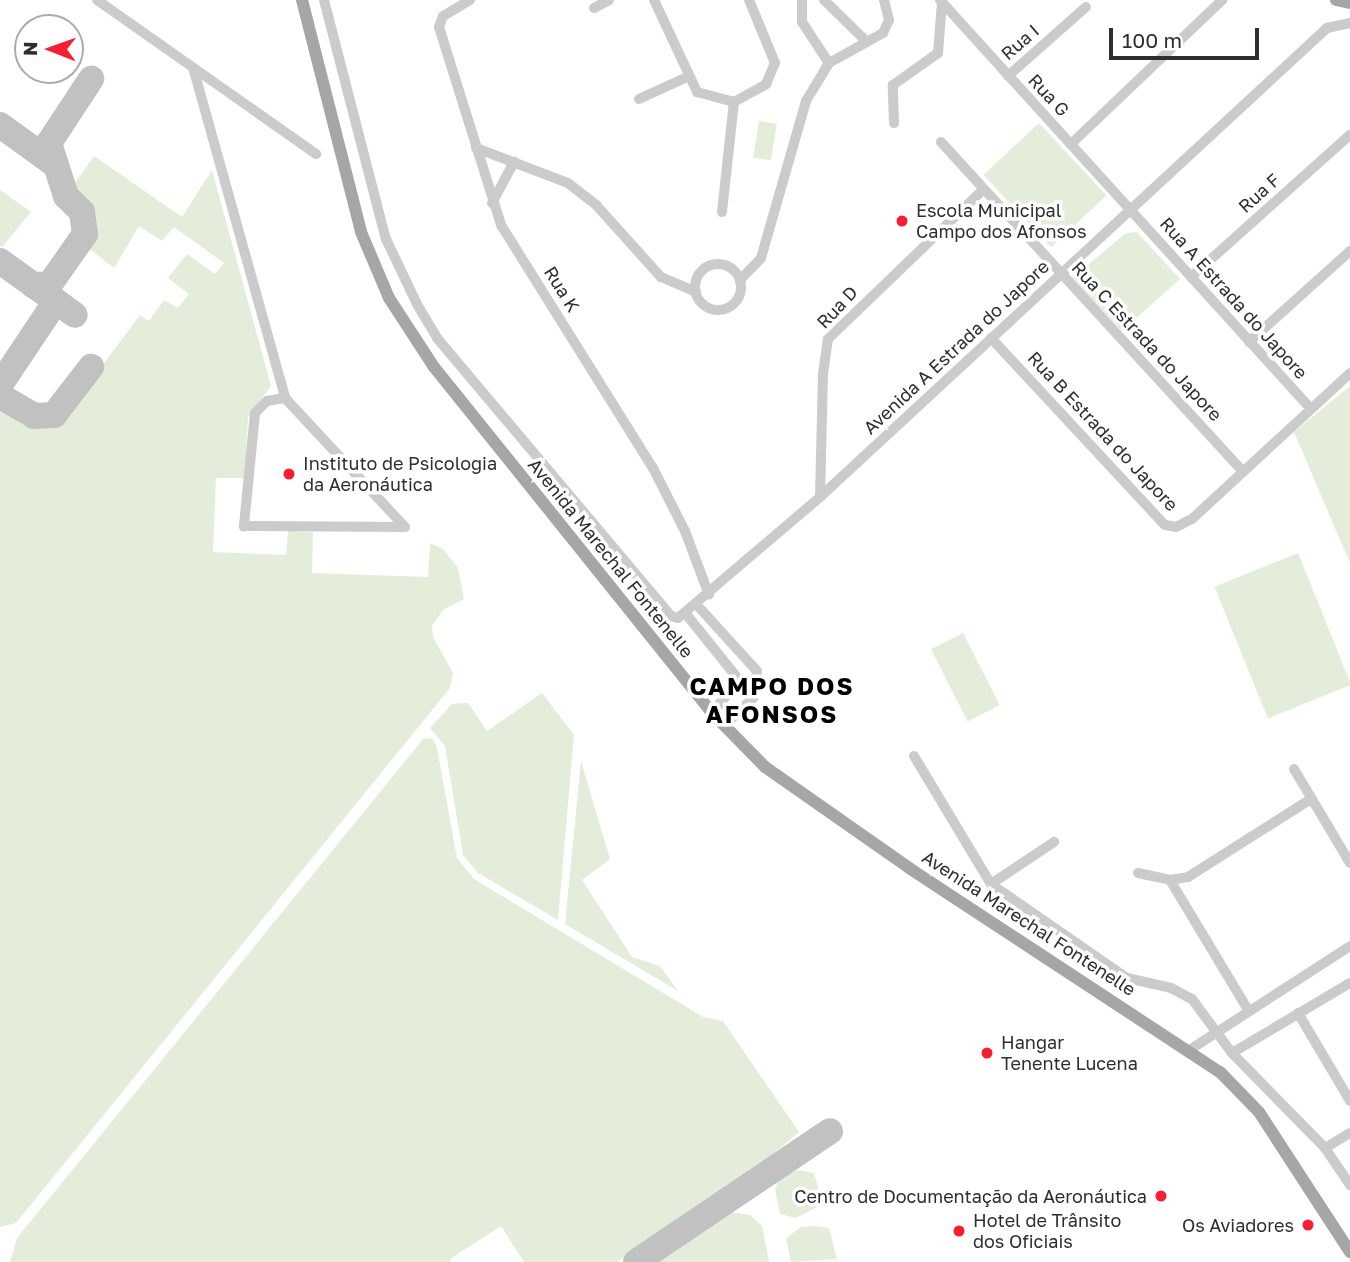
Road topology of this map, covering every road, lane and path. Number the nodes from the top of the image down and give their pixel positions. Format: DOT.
graph roads {
  1 [pos="97,0"];
  2 [pos="302,0"];
  3 [pos="324,0"];
  4 [pos="470,0"];
  5 [pos="609,0"];
  6 [pos="654,0"];
  7 [pos="749,0"];
  8 [pos="802,0"];
  9 [pos="824,0"];
  10 [pos="884,0"];
  11 [pos="1222,0"];
  12 [pos="1336,0"];
  13 [pos="941,1"];
  14 [pos="1350,3"];
  15 [pos="1086,7"];
  16 [pos="594,8"];
  17 [pos="1350,23"];
  18 [pos="867,42"];
  19 [pos="829,63"];
  20 [pos="194,71"];
  21 [pos="1008,76"];
  22 [pos="687,77"];
  23 [pos="639,99"];
  24 [pos="734,102"];
  25 [pos="894,123"];
  26 [pos="1350,135"];
  27 [pos="941,142"];
  28 [pos="1071,144"];
  29 [pos="476,148"];
  30 [pos="316,154"];
  31 [pos="514,162"];
  32 [pos="984,189"];
  33 [pos="492,203"];
  34 [pos="1132,209"];
  35 [pos="722,212"];
  36 [pos="1350,251"];
  37 [pos="1061,274"];
  38 [pos="1191,277"];
  39 [pos="740,280"];
  40 [pos="695,292"];
  41 [pos="990,338"];
  42 [pos="1249,342"];
  43 [pos="1350,373"];
  44 [pos="285,398"];
  45 [pos="1311,409"];
  46 [pos="1243,471"];
  47 [pos="820,497"];
  48 [pos="709,595"];
  49 [pos="696,605"];
  50 [pos="683,616"];
  51 [pos="719,629"];
  52 [pos="707,640"];
  53 [pos="758,679"];
  54 [pos="739,680"];
  55 [pos="712,713"];
  56 [pos="724,726"];
  57 [pos="914,756"];
  58 [pos="1294,769"];
  59 [pos="1311,799"];
  60 [pos="1054,842"];
  61 [pos="1350,863"];
  62 [pos="1138,873"];
  63 [pos="1170,880"];
  64 [pos="991,884"];
  65 [pos="1350,946"];
  66 [pos="1350,983"];
  67 [pos="1248,1010"];
  68 [pos="1298,1013"];
  69 [pos="1216,1028"];
  70 [pos="1191,1048"];
  71 [pos="1233,1053"];
  72 [pos="1350,1101"];
  73 [pos="1350,1133"];
  74 [pos="1325,1148"];
  75 [pos="1350,1185"];
  76 [pos="1350,1252"];
  1 -- 20 [label="street"];
  2 -- 55 [label="main road, Avenida Marechal Fontenelle"];
  3 -- 50 [label="street"];
  4 -- 29 [label="street, Rua K"];
  5 -- 16 [label="street"];
  6 -- 22 [label="street"];
  7 -- 24 [label="street"];
  8 -- 19 [label="street"];
  9 -- 18 [label="street"];
  10 -- 18 [label="street"];
  11 -- 28 [label="street"];
  12 -- 14 [label="main road"];
  13 -- 21 [label="street, Rua G"];
  13 -- 25 [label="street"];
  15 -- 21 [label="street, Rua I"];
  17 -- 34 [label="street, Avenida A Estrada do Japore"];
  18 -- 19 [label="street"];
  19 -- 39 [label="street"];
  20 -- 30 [label="street"];
  20 -- 44 [label="street"];
  21 -- 28 [label="street, Rua G"];
  22 -- 23 [label="street"];
  22 -- 24 [label="street"];
  24 -- 35 [label="street"];
  26 -- 38 [label="street, Rua F"];
  27 -- 32 [label="street, Rua C Estrada do Japore"];
  28 -- 34 [label="street, Rua G"];
  29 -- 31 [label="street"];
  29 -- 33 [label="street, Rua K"];
  31 -- 33 [label="street"];
  31 -- 40 [label="street"];
  32 -- 37 [label="street, Rua C Estrada do Japore"];
  32 -- 47 [label="street, Rua D"];
  33 -- 48 [label="street, Rua K"];
  34 -- 37 [label="street, Avenida A Estrada do Japore"];
  34 -- 38 [label="street, Rua A Estrada do Japore"];
  36 -- 42 [label="street"];
  37 -- 41 [label="street, Avenida A Estrada do Japore"];
  37 -- 46 [label="street, Rua C Estrada do Japore"];
  38 -- 42 [label="street, Rua A Estrada do Japore"];
  39 -- 40 [label="street"];
  39 -- 40 [label="street"];
  41 -- 46 [label="street, Rua B Estrada do Japore"];
  41 -- 47 [label="street, Avenida A Estrada do Japore"];
  42 -- 45 [label="street, Rua A Estrada do Japore"];
  43 -- 45 [label="street, Rua B Estrada do Japore"];
  44 -- 44 [label="street"];
  45 -- 46 [label="street, Rua B Estrada do Japore"];
  47 -- 48 [label="street, Avenida A Estrada do Japore"];
  48 -- 49 [label="street, Avenida A Estrada do Japore"];
  49 -- 50 [label="street, Avenida A Estrada do Japore"];
  49 -- 51 [label="street"];
  50 -- 52 [label="street"];
  51 -- 52 [label="street"];
  51 -- 53 [label="street"];
  52 -- 54 [label="street"];
  53 -- 54 [label="street"];
  53 -- 56 [label="street"];
  54 -- 55 [label="street"];
  55 -- 56 [label="main road, Avenida Marechal Fontenelle"];
  56 -- 70 [label="main road, Avenida Marechal Fontenelle"];
  57 -- 64 [label="street"];
  58 -- 59 [label="street"];
  59 -- 61 [label="street"];
  59 -- 63 [label="street"];
  60 -- 64 [label="street"];
  62 -- 63 [label="street"];
  63 -- 67 [label="street"];
  64 -- 69 [label="street"];
  65 -- 67 [label="street"];
  66 -- 68 [label="street"];
  67 -- 69 [label="street"];
  68 -- 71 [label="street"];
  68 -- 72 [label="street"];
  69 -- 70 [label="street"];
  69 -- 71 [label="street"];
  70 -- 76 [label="main road, Avenida Marechal Fontenelle"];
  71 -- 74 [label="street"];
  73 -- 74 [label="street"];
  74 -- 75 [label="street"];
}
